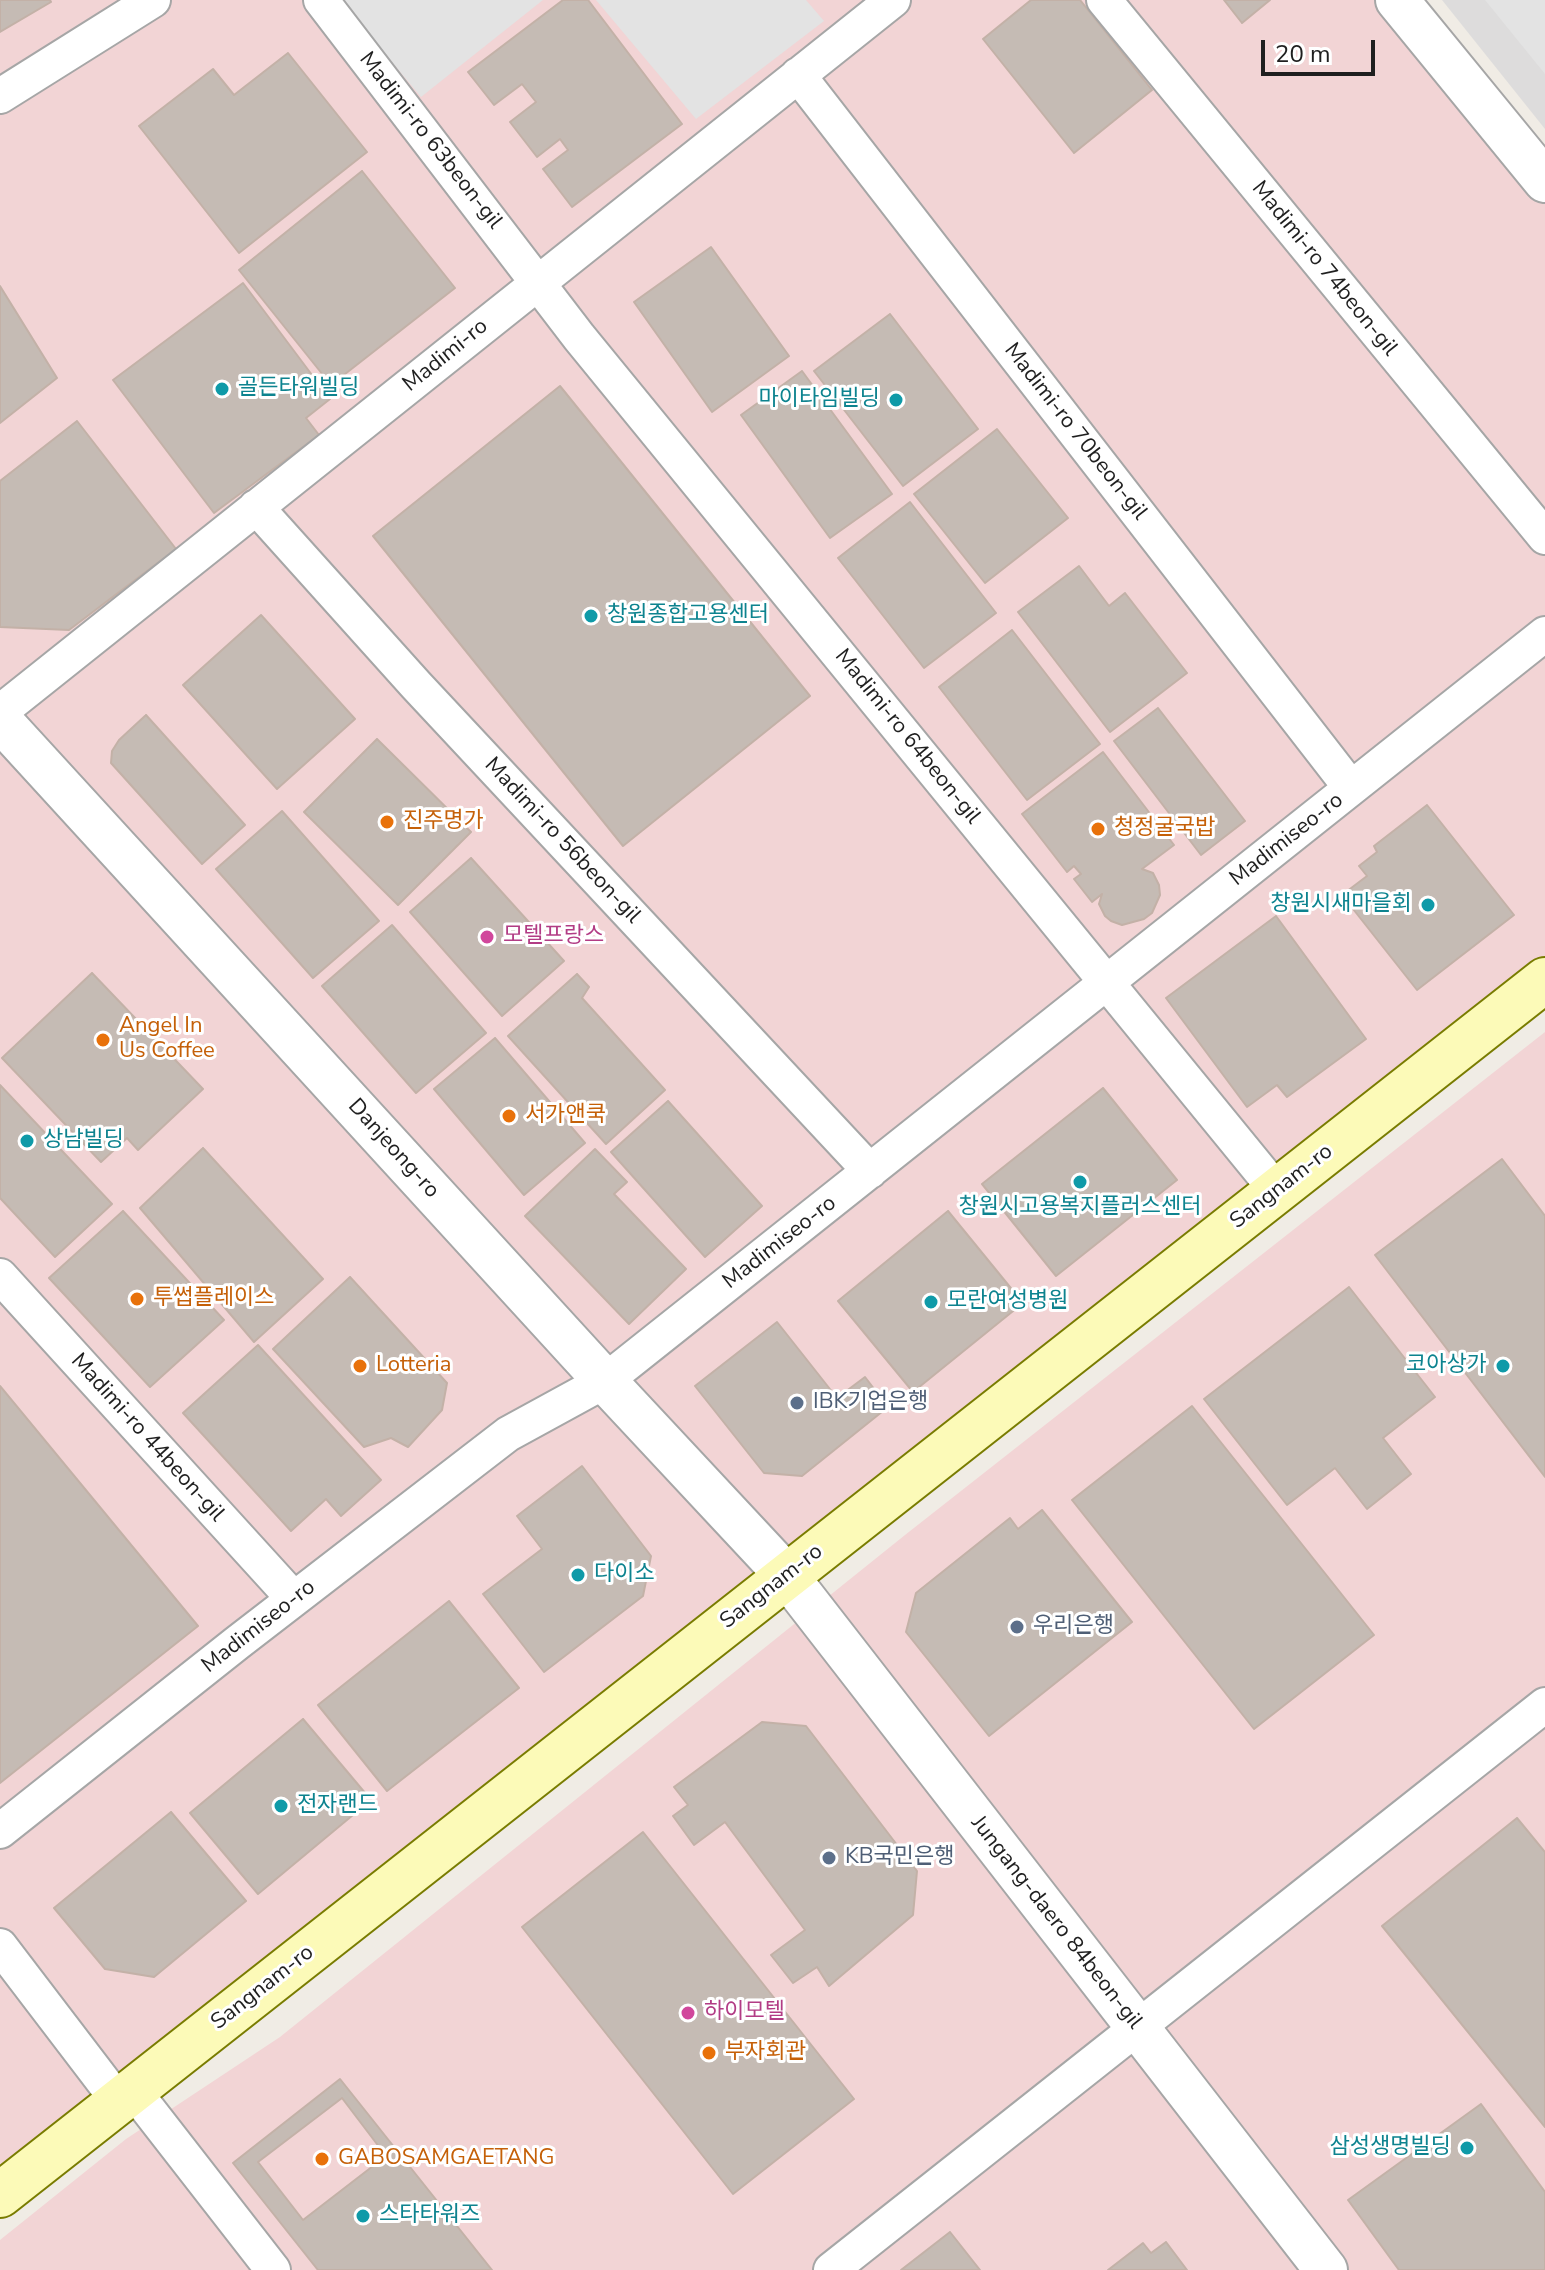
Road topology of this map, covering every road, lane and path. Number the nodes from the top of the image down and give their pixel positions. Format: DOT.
graph roads {
  1 [pos="153,0"];
  2 [pos="321,0"];
  3 [pos="893,0"];
  4 [pos="1104,0"];
  5 [pos="1397,0"];
  6 [pos="798,75"];
  7 [pos="0,96"];
  8 [pos="1545,181"];
  9 [pos="537,284"];
  10 [pos="256,507"];
  11 [pos="1545,537"];
  12 [pos="1545,634"];
  13 [pos="0,712"];
  14 [pos="0,720"];
  15 [pos="1351,788"];
  16 [pos="1545,980"];
  17 [pos="1107,982"];
  18 [pos="870,1171"];
  19 [pos="1277,1191"];
  20 [pos="0,1276"];
  21 [pos="605,1381"];
  22 [pos="787,1576"];
  23 [pos="294,1599"];
  24 [pos="1545,1705"];
  25 [pos="0,1831"];
  26 [pos="0,1946"];
  27 [pos="1137,2028"];
  28 [pos="126,2096"];
  29 [pos="0,2195"];
  30 [pos="273,2270"];
  31 [pos="831,2270"];
  32 [pos="1326,2270"];
  1 -- 7 [label="street"];
  2 -- 9 [label="street, Madimi-ro 63beon-gil"];
  3 -- 6 [label="street, Madimi-ro"];
  4 -- 11 [label="street, Madimi-ro 74beon-gil"];
  5 -- 8 [label="street"];
  6 -- 9 [label="street, Madimi-ro"];
  6 -- 15 [label="street, Madimi-ro 70beon-gil"];
  9 -- 10 [label="street, Madimi-ro"];
  9 -- 17 [label="street, Madimi-ro 64beon-gil"];
  10 -- 13 [label="street, Madimi-ro"];
  10 -- 18 [label="street, Madimi-ro 56beon-gil"];
  12 -- 15 [label="street, Madimiseo-ro"];
  14 -- 21 [label="street, Danjeong-ro"];
  15 -- 17 [label="street, Madimiseo-ro"];
  16 -- 19 [label="main road, Sangnam-ro"];
  17 -- 18 [label="street, Madimiseo-ro"];
  17 -- 19 [label="street, Madimi-ro 64beon-gil"];
  18 -- 21 [label="street, Madimiseo-ro"];
  19 -- 22 [label="main road, Sangnam-ro"];
  20 -- 23 [label="street, Madimi-ro 44beon-gil"];
  21 -- 22 [label="street, Danjeong-ro"];
  21 -- 23 [label="street, Madimiseo-ro"];
  22 -- 27 [label="street, Jungang-daero 84beon-gil"];
  22 -- 28 [label="main road, Sangnam-ro"];
  23 -- 25 [label="street, Madimiseo-ro"];
  24 -- 27 [label="street"];
  26 -- 28 [label="street"];
  27 -- 31 [label="street"];
  27 -- 32 [label="street, Jungang-daero 84beon-gil"];
  28 -- 29 [label="main road, Sangnam-ro"];
  28 -- 30 [label="street"];
}
